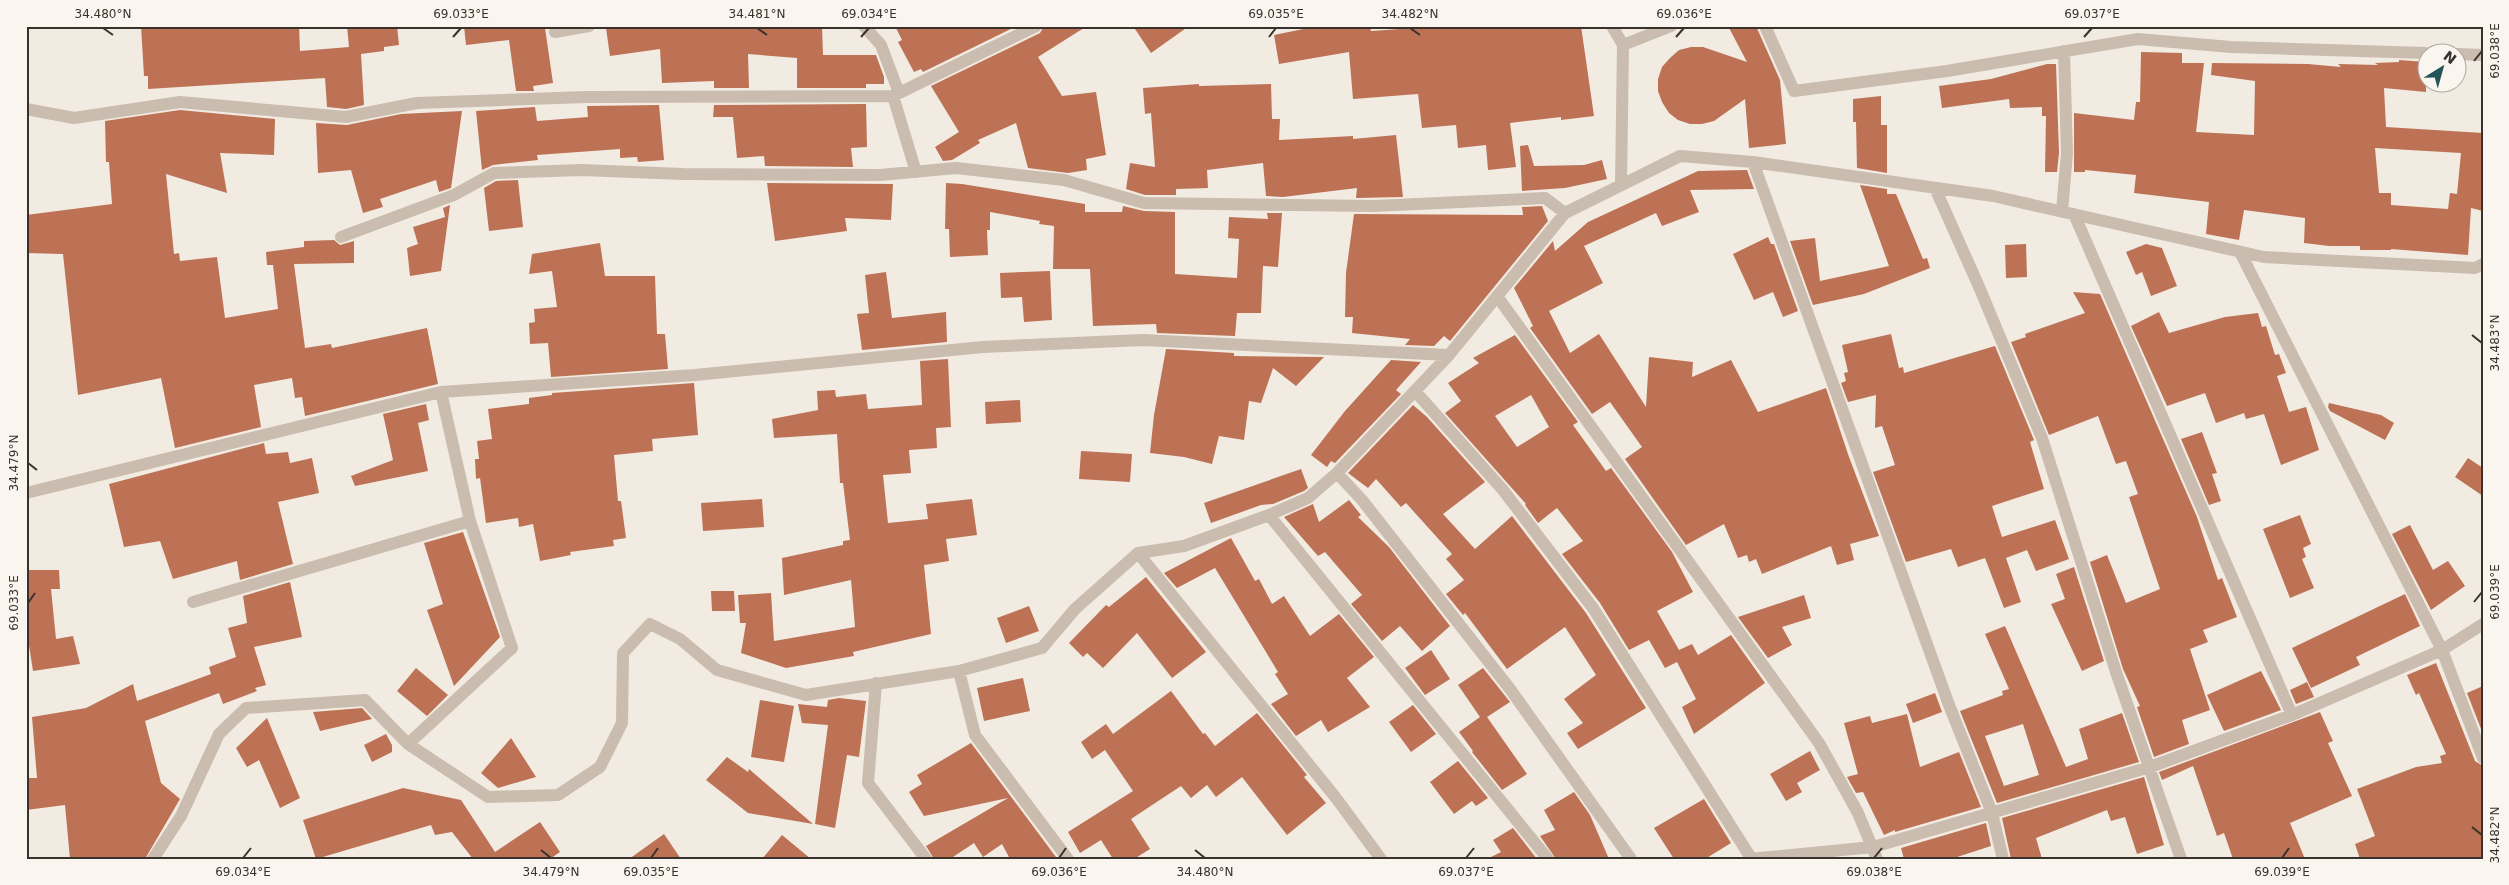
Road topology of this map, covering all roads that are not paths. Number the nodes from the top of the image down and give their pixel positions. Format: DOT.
graph roads {
  1 [pos="588,26"];
  2 [pos="864,26"];
  3 [pos="1036,26"];
  4 [pos="1612,26"];
  5 [pos="1671,26"];
  6 [pos="1765,26"];
  7 [pos="555,32"];
  8 [pos="1623,45"];
  9 [pos="2064,51"];
  10 [pos="2416,53"];
  11 [pos="2466,54"];
  12 [pos="2483,55"];
  13 [pos="896,94"];
  14 [pos="26,109"];
  15 [pos="1753,162"];
  16 [pos="916,172"];
  17 [pos="1621,185"];
  18 [pos="1935,188"];
  19 [pos="2068,212"];
  20 [pos="1565,213"];
  21 [pos="341,237"];
  22 [pos="2240,252"];
  23 [pos="2483,264"];
  24 [pos="1497,296"];
  25 [pos="1449,355"];
  26 [pos="1415,391"];
  27 [pos="441,392"];
  28 [pos="1337,474"];
  29 [pos="26,493"];
  30 [pos="1270,515"];
  31 [pos="470,521"];
  32 [pos="1138,554"];
  33 [pos="193,602"];
  34 [pos="2483,624"];
  35 [pos="2442,650"];
  36 [pos="959,671"];
  37 [pos="876,682"];
  38 [pos="2292,715"];
  39 [pos="408,744"];
  40 [pos="2483,758"];
  41 [pos="2150,767"];
  42 [pos="1992,813"];
  43 [pos="1875,853"];
  44 [pos="1750,858"];
  45 [pos="153,859"];
  46 [pos="926,859"];
  47 [pos="1068,859"];
  48 [pos="1381,859"];
  49 [pos="1548,859"];
  50 [pos="1631,859"];
  51 [pos="2004,859"];
  52 [pos="2181,859"];
  1 -- 7 [label="street"];
  2 -- 13 [label="street"];
  3 -- 13 [label="street"];
  4 -- 8 [label="street"];
  5 -- 8 [label="street"];
  6 -- 9 [label="street"];
  8 -- 17 [label="street"];
  9 -- 10 [label="street"];
  9 -- 19 [label="street"];
  11 -- 12 [label="street"];
  13 -- 14 [label="street"];
  13 -- 16 [label="street"];
  15 -- 17 [label="street"];
  15 -- 18 [label="street"];
  15 -- 42 [label="street"];
  16 -- 20 [label="street"];
  16 -- 21 [label="street"];
  17 -- 20 [label="street"];
  18 -- 19 [label="street"];
  18 -- 41 [label="street"];
  19 -- 22 [label="street"];
  19 -- 38 [label="street"];
  20 -- 24 [label="street"];
  22 -- 23 [label="street"];
  22 -- 35 [label="street"];
  24 -- 25 [label="street"];
  24 -- 43 [label="street"];
  25 -- 26 [label="street"];
  25 -- 27 [label="street"];
  26 -- 28 [label="street"];
  26 -- 44 [label="street"];
  27 -- 29 [label="street"];
  27 -- 31 [label="street"];
  28 -- 30 [label="street"];
  28 -- 50 [label="street"];
  30 -- 32 [label="street"];
  30 -- 49 [label="street"];
  31 -- 33 [label="street"];
  31 -- 39 [label="street"];
  32 -- 36 [label="street"];
  32 -- 48 [label="street"];
  34 -- 35 [label="street"];
  35 -- 38 [label="street"];
  35 -- 40 [label="street"];
  36 -- 37 [label="street"];
  36 -- 47 [label="street"];
  37 -- 39 [label="street"];
  37 -- 46 [label="street"];
  38 -- 41 [label="street"];
  39 -- 45 [label="street"];
  41 -- 42 [label="street"];
  41 -- 52 [label="street"];
  42 -- 43 [label="street"];
  42 -- 51 [label="street"];
  43 -- 44 [label="street"];
}
